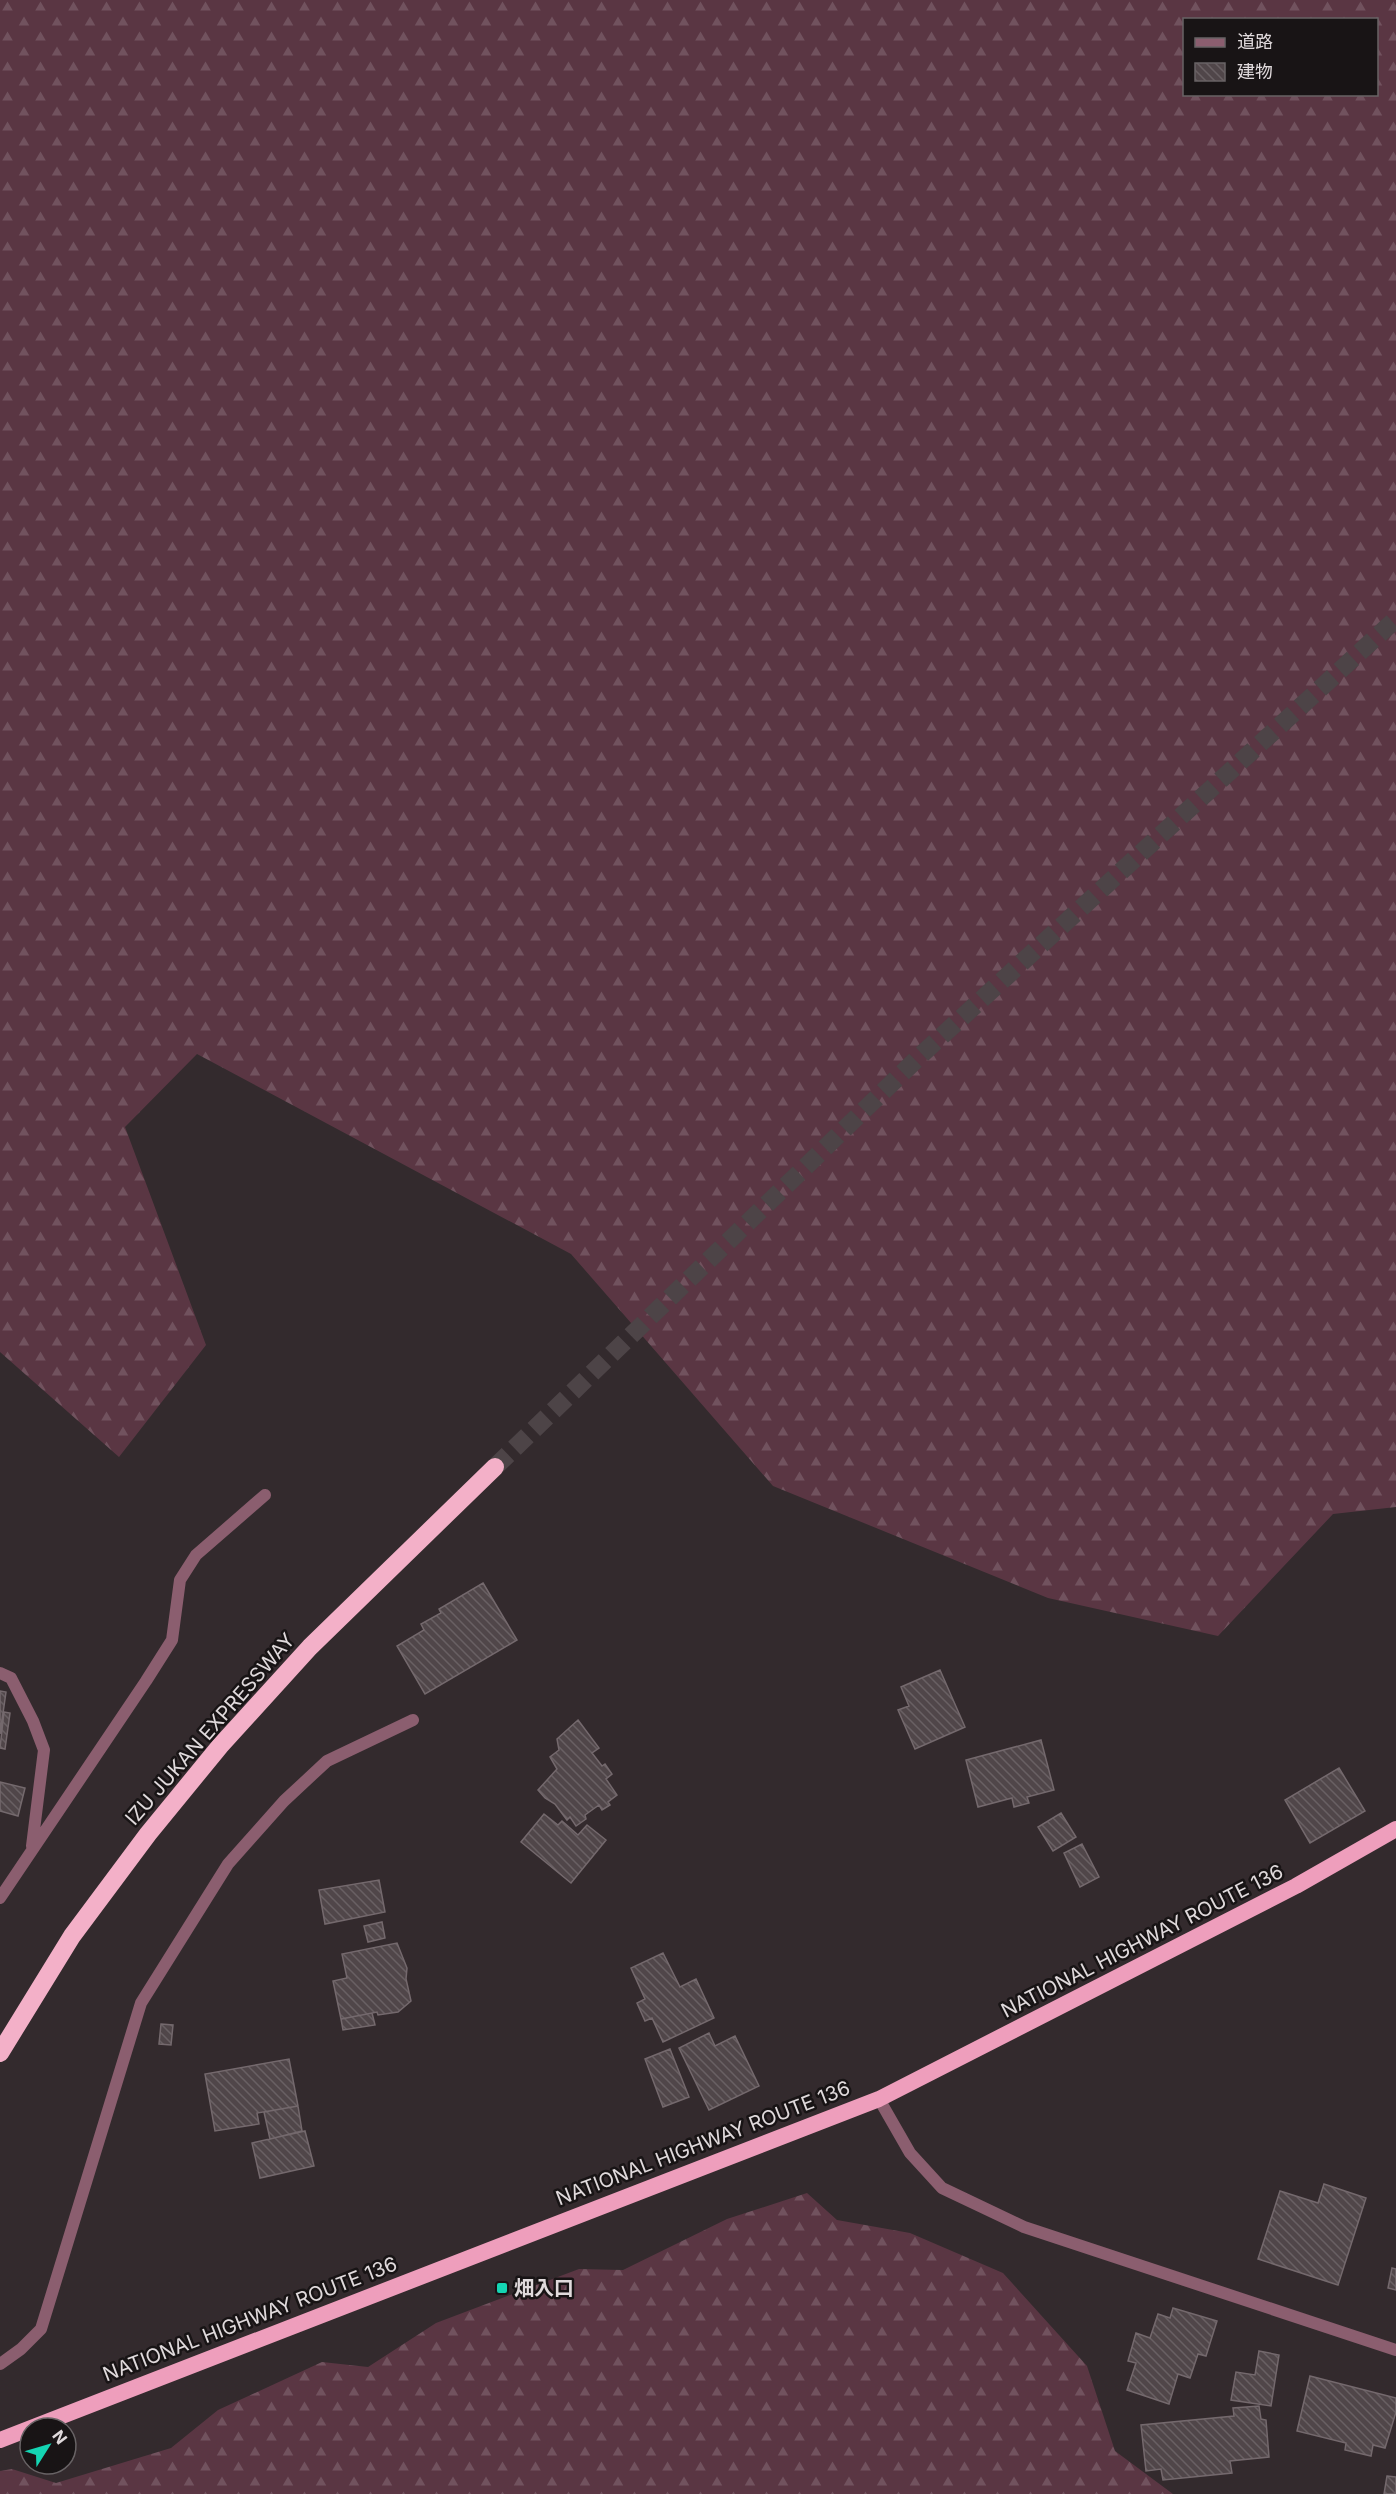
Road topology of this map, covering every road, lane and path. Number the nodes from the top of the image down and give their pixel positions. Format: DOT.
graph roads {
  1 [pos="495,1467"];
  2 [pos="265,1496"];
  3 [pos="0,1673"];
  4 [pos="413,1720"];
  5 [pos="1396,1829"];
  6 [pos="31,1850"];
  7 [pos="0,1898"];
  8 [pos="0,2053"];
  9 [pos="879,2099"];
  10 [pos="1396,2350"];
  11 [pos="0,2364"];
  12 [pos="0,2440"];
  1 -- 8 [label="highway, IZU JUKAN EXPRESSWAY"];
  2 -- 6 [label="street"];
  3 -- 6 [label="street"];
  4 -- 11 [label="street"];
  5 -- 9 [label="highway, NATIONAL HIGHWAY ROUTE 136"];
  6 -- 7 [label="street"];
  9 -- 10 [label="street"];
  9 -- 12 [label="highway, NATIONAL HIGHWAY ROUTE 136"];
}
